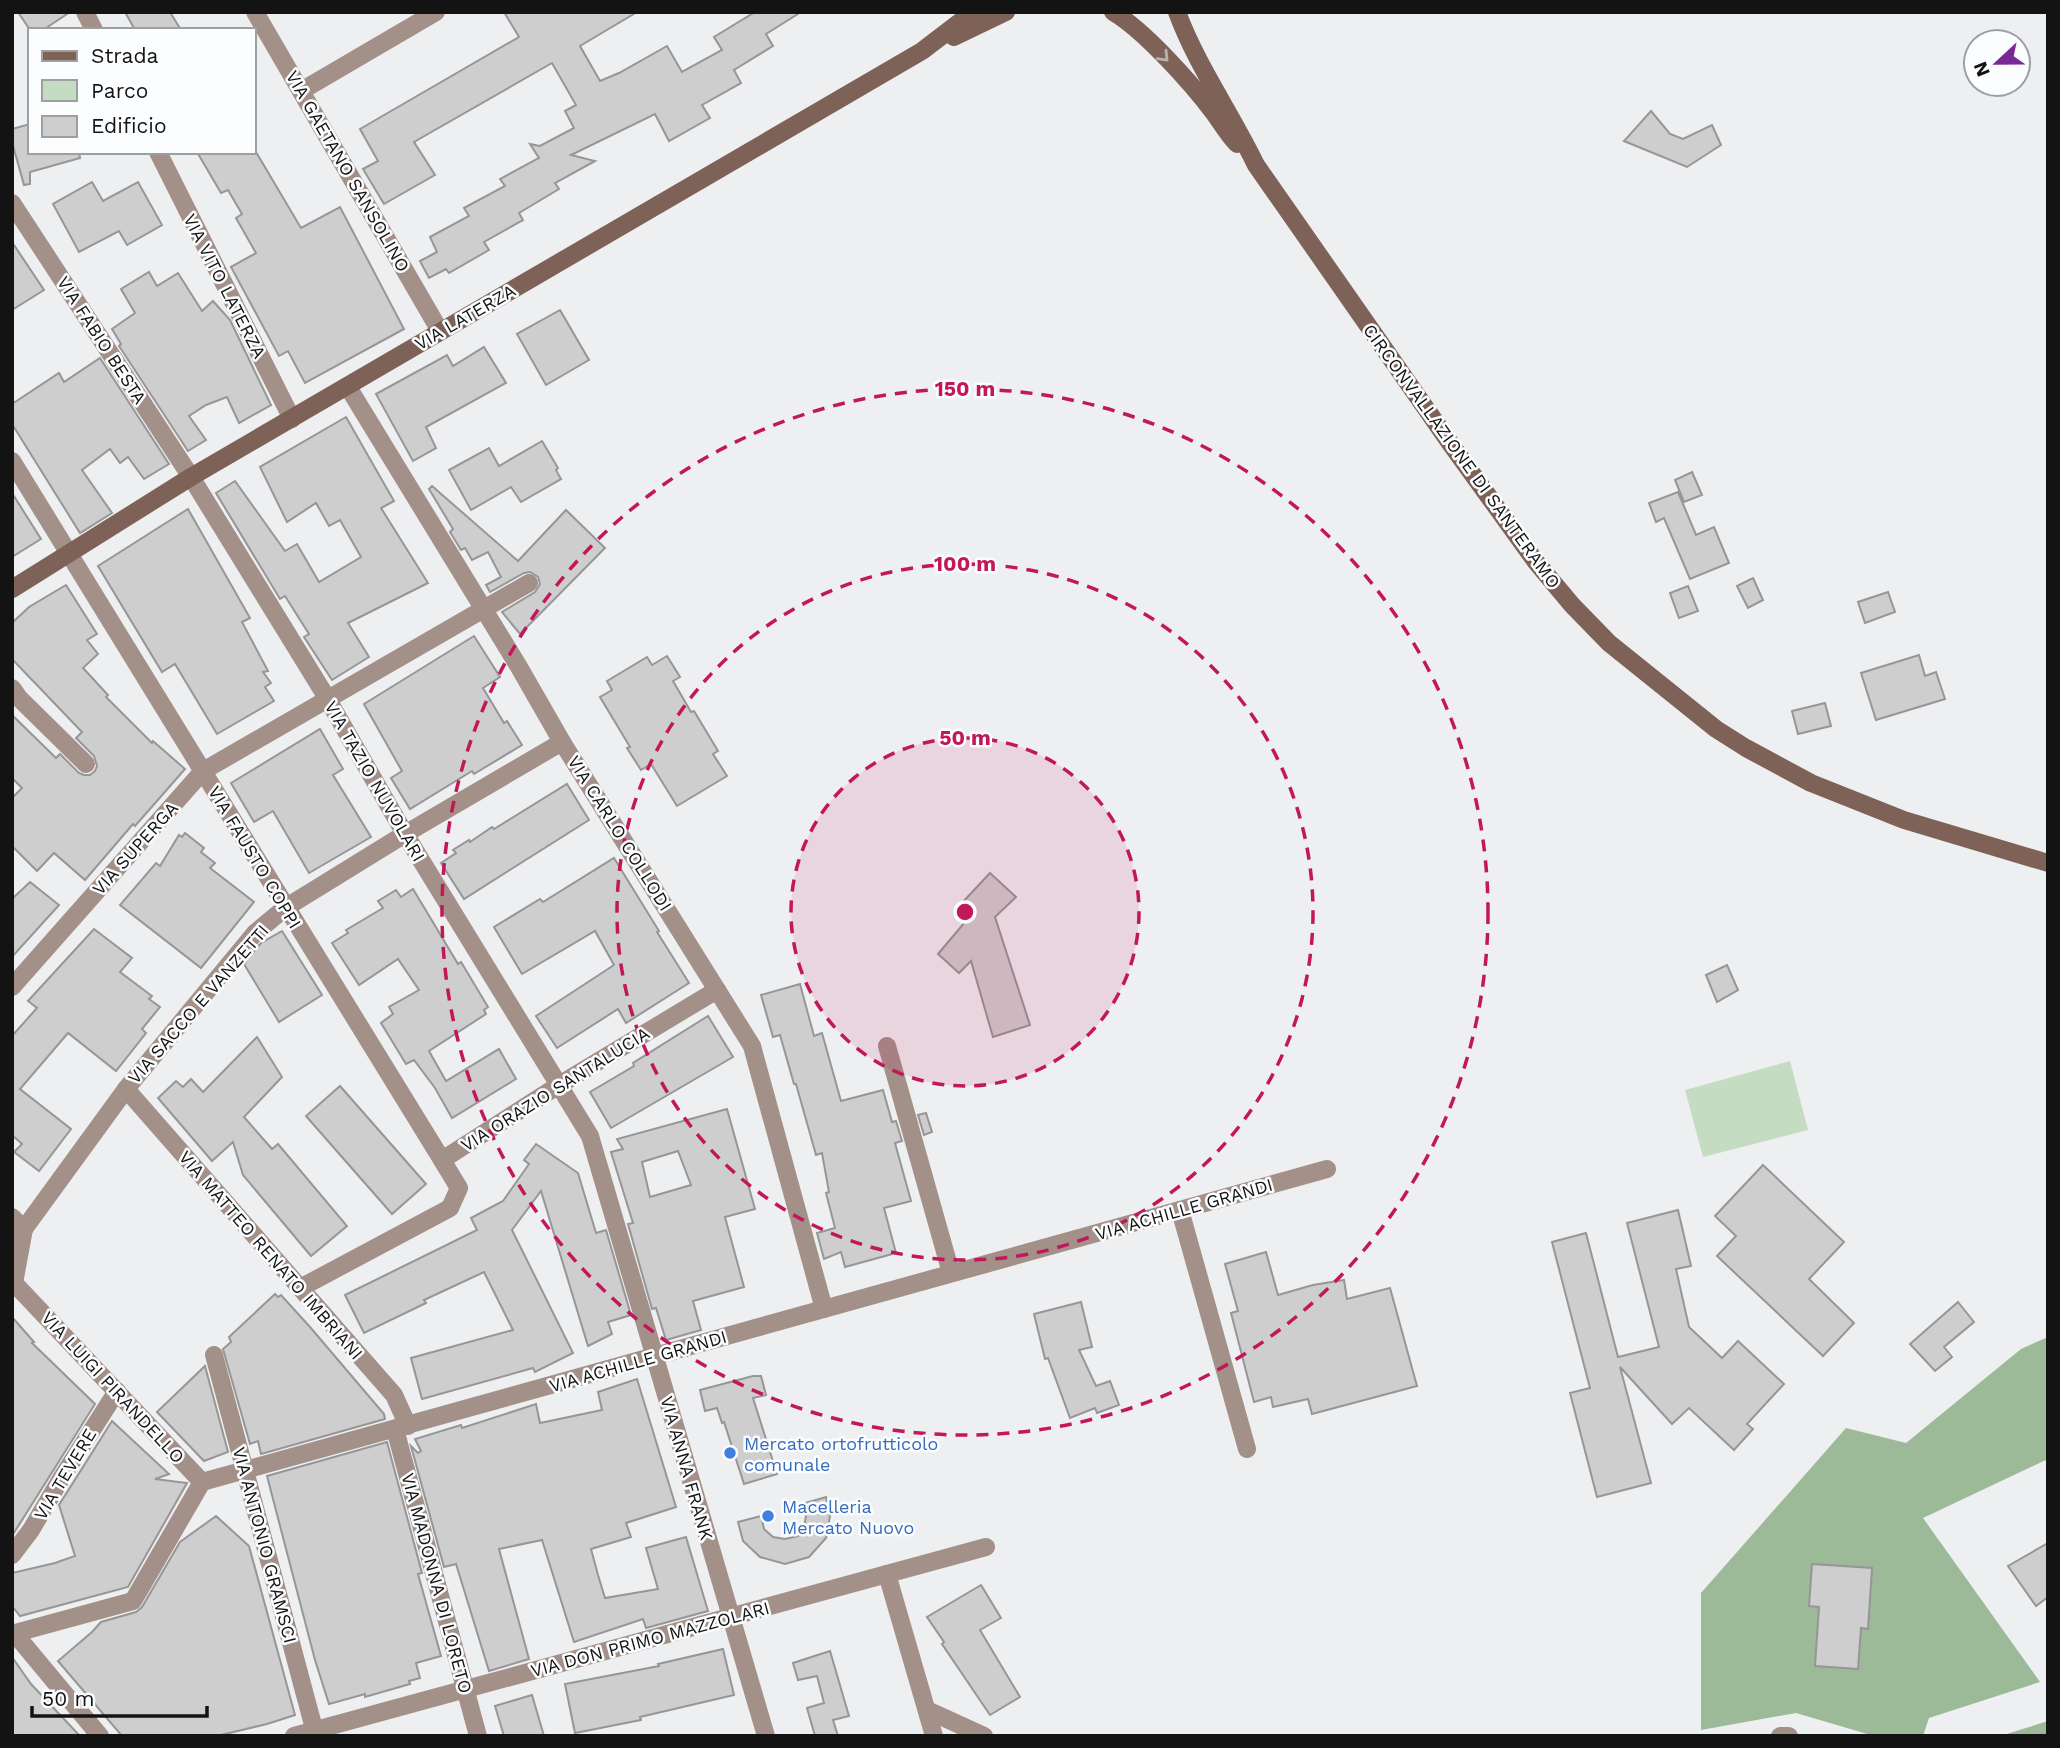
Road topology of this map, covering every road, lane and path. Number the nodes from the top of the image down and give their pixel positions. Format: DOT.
graph roads {
  1 [pos="85,12"];
  2 [pos="255,12"];
  3 [pos="436,12"];
  4 [pos="973,12"];
  5 [pos="1006,12"];
  6 [pos="1113,12"];
  7 [pos="1177,12"];
  8 [pos="93,28"];
  9 [pos="922,51"];
  10 [pos="301,91"];
  11 [pos="159,154"];
  12 [pos="1256,165"];
  13 [pos="12,203"];
  14 [pos="18,222"];
  15 [pos="440,331"];
  16 [pos="348,387"];
  17 [pos="292,419"];
  18 [pos="12,461"];
  19 [pos="191,477"];
  20 [pos="68,554"];
  21 [pos="528,583"];
  22 [pos="12,589"];
  23 [pos="483,611"];
  24 [pos="12,688"];
  25 [pos="327,698"];
  26 [pos="562,742"];
  27 [pos="86,764"];
  28 [pos="203,771"];
  29 [pos="405,834"];
  30 [pos="2048,863"];
  31 [pos="285,908"];
  32 [pos="12,987"];
  33 [pos="717,990"];
  34 [pos="887,1046"];
  35 [pos="559,1085"];
  36 [pos="126,1089"];
  37 [pos="442,1160"];
  38 [pos="1327,1169"];
  39 [pos="1180,1210"];
  40 [pos="18,1223"];
  41 [pos="951,1273"];
  42 [pos="13,1283"];
  43 [pos="300,1288"];
  44 [pos="824,1309"];
  45 [pos="214,1354"];
  46 [pos="654,1356"];
  47 [pos="117,1391"];
  48 [pos="401,1428"];
  49 [pos="1247,1449"];
  50 [pos="245,1471"];
  51 [pos="202,1482"];
  52 [pos="986,1547"];
  53 [pos="12,1555"];
  54 [pos="887,1574"];
  55 [pos="731,1618"];
  56 [pos="14,1634"];
  57 [pos="466,1689"];
  58 [pos="927,1710"];
  59 [pos="315,1733"];
  60 [pos="100,1736"];
  61 [pos="295,1736"];
  62 [pos="478,1736"];
  63 [pos="766,1736"];
  64 [pos="934,1736"];
  65 [pos="984,1736"];
  66 [pos="1780,1736"];
  67 [pos="1789,1736"];
  1 -- 8 [label="street"];
  2 -- 10 [label="street, VIA GAETANO SANSOLINO"];
  3 -- 10 [label="street"];
  4 -- 9 [label="main road"];
  5 -- 9 [label="main road"];
  6 -- 12 [label="main road, CIRCONVALLAZIONE DI SANTERAMO, one-way"];
  7 -- 12 [label="main road, CIRCONVALLAZIONE DI SANTERAMO"];
  9 -- 15 [label="main road, VIA LATERZA"];
  10 -- 15 [label="street, VIA GAETANO SANSOLINO"];
  11 -- 17 [label="street, VIA VITO LATERZA"];
  12 -- 30 [label="main road, CIRCONVALLAZIONE DI SANTERAMO"];
  13 -- 14 [label="street, VIA FABIO BESTA"];
  14 -- 19 [label="street, VIA FABIO BESTA"];
  15 -- 16 [label="main road, VIA LATERZA"];
  16 -- 17 [label="main road, VIA LATERZA"];
  16 -- 23 [label="street, VIA CARLO COLLODI"];
  17 -- 19 [label="main road, VIA LATERZA"];
  18 -- 20 [label="street, VIA FAUSTO COPPI"];
  19 -- 20 [label="main road, VIA LATERZA"];
  19 -- 25 [label="street, VIA TAZIO NUVOLARI"];
  20 -- 22 [label="main road, VIA LATERZA"];
  20 -- 28 [label="street, VIA FAUSTO COPPI"];
  21 -- 23 [label="street, VIA SUPERGA"];
  23 -- 25 [label="street, VIA SUPERGA"];
  23 -- 26 [label="street, VIA CARLO COLLODI"];
  24 -- 27 [label="street"];
  25 -- 28 [label="street, VIA SUPERGA"];
  25 -- 29 [label="street, VIA TAZIO NUVOLARI"];
  26 -- 29 [label="street, VIA SACCO E VANZETTI"];
  26 -- 33 [label="street, VIA CARLO COLLODI"];
  28 -- 31 [label="street, VIA FAUSTO COPPI"];
  28 -- 32 [label="street, VIA SUPERGA"];
  29 -- 31 [label="street, VIA SACCO E VANZETTI"];
  29 -- 35 [label="street, VIA TAZIO NUVOLARI"];
  31 -- 36 [label="street, VIA SACCO E VANZETTI"];
  31 -- 37 [label="street, VIA FAUSTO COPPI"];
  33 -- 35 [label="street, VIA ORAZIO SANTALUCIA"];
  33 -- 44 [label="street, VIA CARLO COLLODI"];
  34 -- 41 [label="street"];
  35 -- 37 [label="street, VIA ORAZIO SANTALUCIA"];
  35 -- 46 [label="street, VIA ANNA FRANK"];
  36 -- 40 [label="street, VIA SACCO E VANZETTI"];
  36 -- 43 [label="street, VIA MATTEO RENATO IMBRIANI"];
  37 -- 43 [label="street, VIA ORAZIO SANTALUCIA"];
  38 -- 39 [label="street, VIA ACHILLE GRANDI"];
  39 -- 41 [label="street, VIA ACHILLE GRANDI"];
  39 -- 49 [label="street"];
  40 -- 42 [label="street, VIA LUIGI PIRANDELLO"];
  41 -- 44 [label="street, VIA ACHILLE GRANDI"];
  42 -- 47 [label="street, VIA LUIGI PIRANDELLO"];
  43 -- 48 [label="street, VIA MATTEO RENATO IMBRIANI"];
  44 -- 46 [label="street, VIA ACHILLE GRANDI"];
  45 -- 50 [label="street, VIA ANTONIO GRAMSCI"];
  46 -- 48 [label="street, VIA ACHILLE GRANDI"];
  46 -- 55 [label="street, VIA ANNA FRANK"];
  47 -- 51 [label="street, VIA LUIGI PIRANDELLO"];
  47 -- 53 [label="street, VIA TEVERE"];
  48 -- 50 [label="street, VIA ACHILLE GRANDI"];
  48 -- 57 [label="street, VIA MADONNA DI LORETO"];
  50 -- 51 [label="street, VIA ACHILLE GRANDI"];
  50 -- 59 [label="street, VIA ANTONIO GRAMSCI"];
  51 -- 56 [label="street"];
  52 -- 54 [label="street, VIA DON PRIMO MAZZOLARI"];
  54 -- 55 [label="street, VIA DON PRIMO MAZZOLARI"];
  54 -- 58 [label="street"];
  55 -- 57 [label="street, VIA DON PRIMO MAZZOLARI"];
  55 -- 63 [label="street, VIA ANNA FRANK"];
  56 -- 60 [label="street"];
  57 -- 59 [label="street, VIA DON PRIMO MAZZOLARI"];
  57 -- 62 [label="street, VIA MADONNA DI LORETO"];
  58 -- 64 [label="street"];
  58 -- 65 [label="street"];
  59 -- 61 [label="street, VIA DON PRIMO MAZZOLARI"];
  66 -- 67 [label="street"];
}
